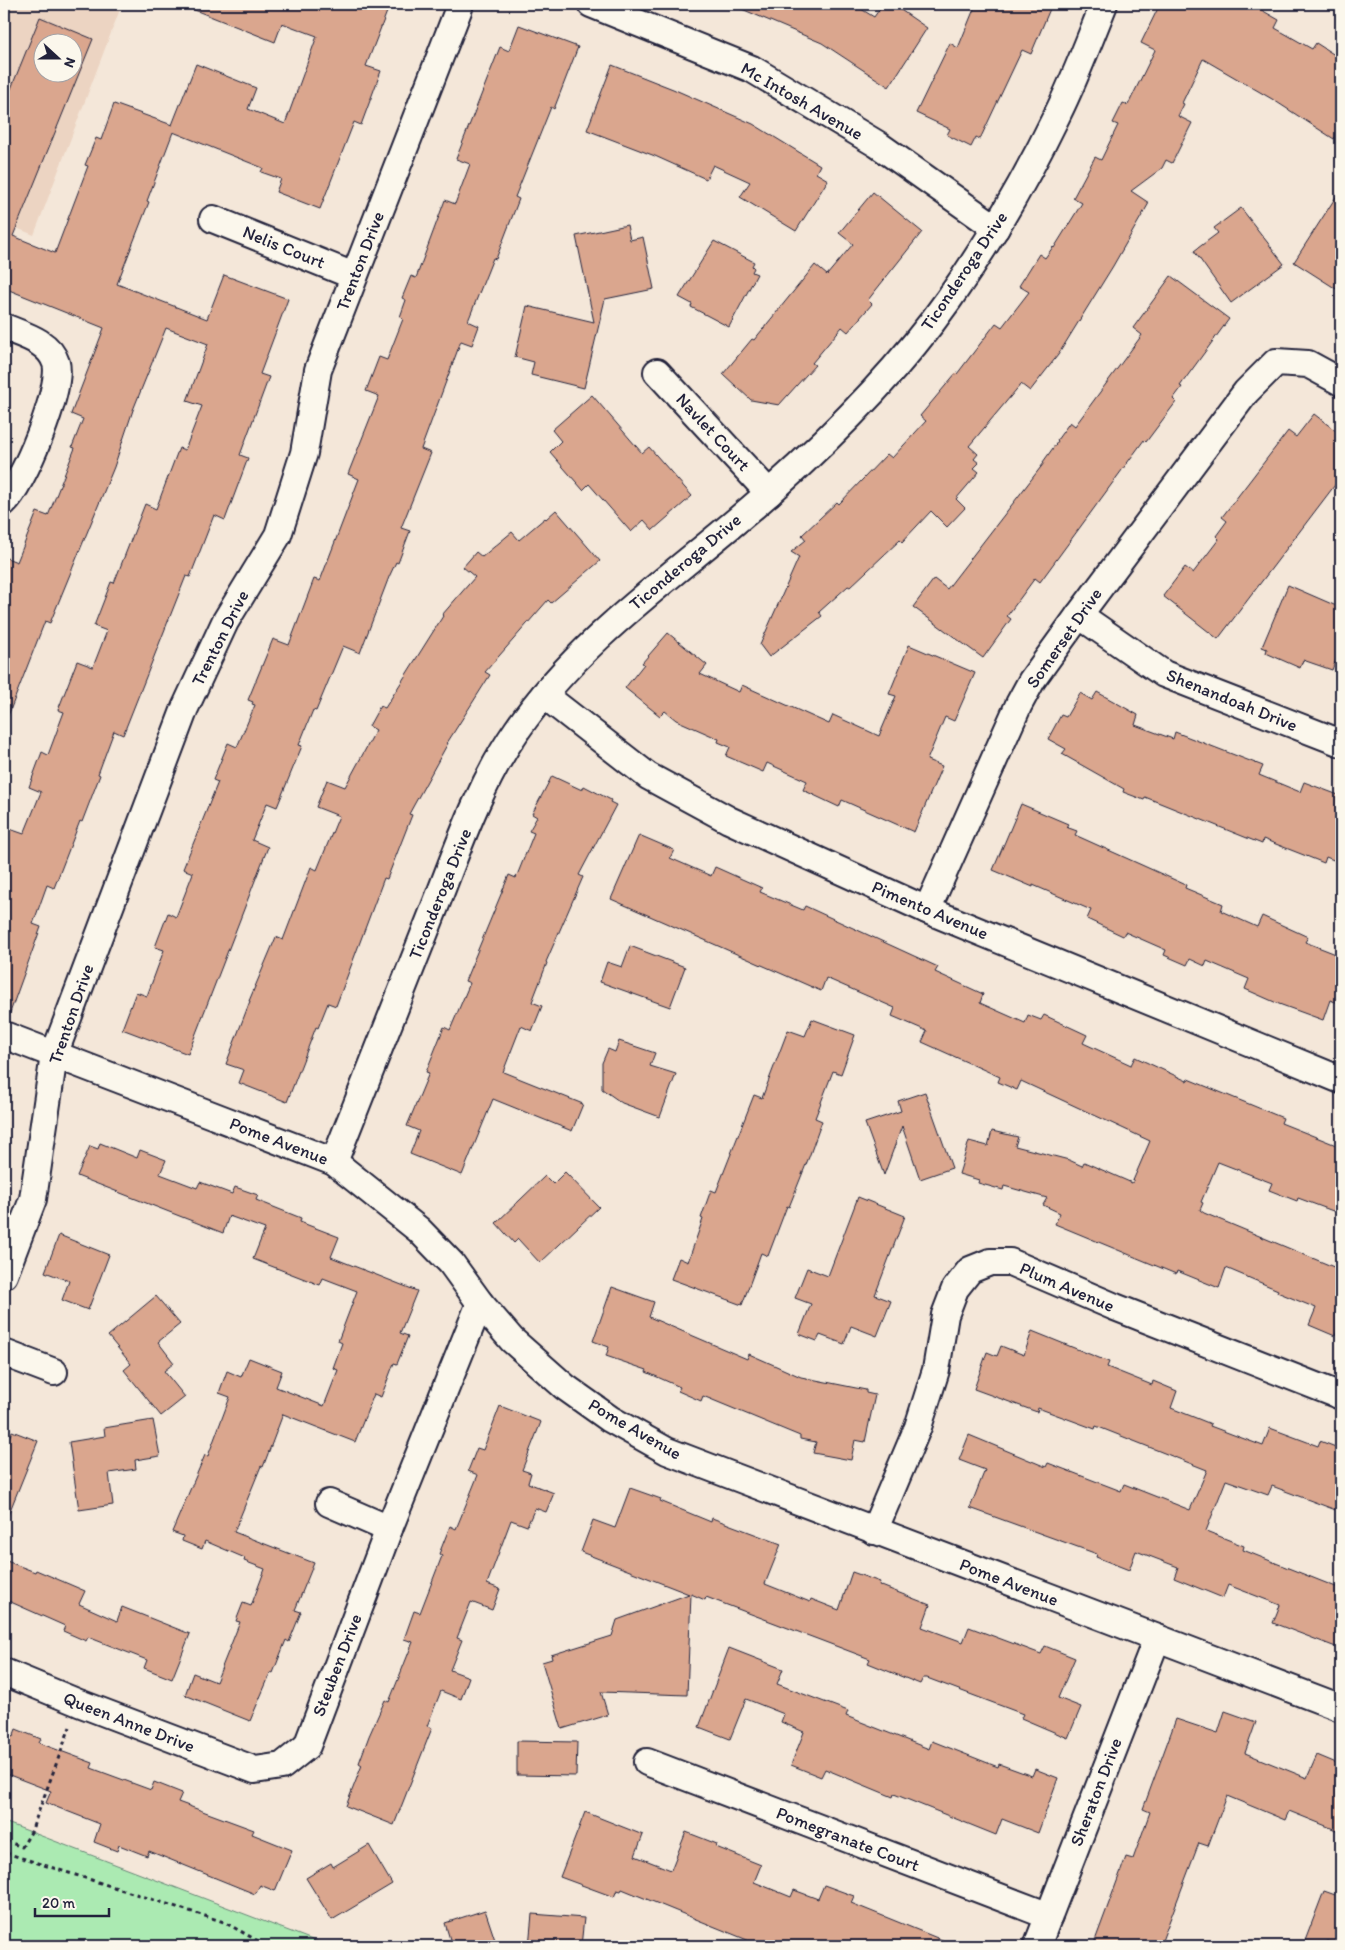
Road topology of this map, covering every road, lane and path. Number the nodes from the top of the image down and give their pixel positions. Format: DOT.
graph roads {
  1 [pos="591,4"];
  2 [pos="1104,4"];
  3 [pos="461,5"];
  4 [pos="214,219"];
  5 [pos="996,228"];
  6 [pos="354,276"];
  7 [pos="4,327"];
  8 [pos="657,372"];
  9 [pos="1341,382"];
  10 [pos="769,493"];
  11 [pos="4,502"];
  12 [pos="1079,615"];
  13 [pos="544,695"];
  14 [pos="1341,743"];
  15 [pos="927,910"];
  16 [pos="4,1035"];
  17 [pos="54,1055"];
  18 [pos="1341,1080"];
  19 [pos="334,1162"];
  20 [pos="4,1275"];
  21 [pos="480,1303"];
  22 [pos="4,1353"];
  23 [pos="54,1372"];
  24 [pos="1341,1396"];
  25 [pos="329,1503"];
  26 [pos="389,1529"];
  27 [pos="874,1531"];
  28 [pos="1156,1638"];
  29 [pos="4,1672"];
  30 [pos="79,1703"];
  31 [pos="1341,1708"];
  32 [pos="647,1762"];
  33 [pos="255,1770"];
  34 [pos="6,1854"];
  35 [pos="4,1865"];
  36 [pos="1049,1916"];
  37 [pos="267,1946"];
  38 [pos="1037,1946"];
  1 -- 5 [label="street, Mc Intosh Avenue"];
  2 -- 5 [label="street, Ticonderoga Drive"];
  3 -- 6 [label="street, Trenton Drive"];
  4 -- 6 [label="street, Nelis Court"];
  5 -- 10 [label="street, Ticonderoga Drive"];
  6 -- 17 [label="street, Trenton Drive"];
  7 -- 11 [label="street"];
  8 -- 10 [label="street, Navlet Court"];
  9 -- 12 [label="street, Somerset Drive"];
  10 -- 13 [label="street, Ticonderoga Drive"];
  12 -- 14 [label="street, Shenandoah Drive"];
  12 -- 15 [label="street, Somerset Drive"];
  13 -- 15 [label="street, Pimento Avenue"];
  13 -- 19 [label="street, Ticonderoga Drive"];
  15 -- 18 [label="street, Pimento Avenue"];
  16 -- 17 [label="street, Pome Avenue"];
  17 -- 19 [label="street, Pome Avenue"];
  17 -- 20 [label="street, Trenton Drive"];
  19 -- 21 [label="street, Pome Avenue"];
  21 -- 26 [label="street, Steuben Drive"];
  21 -- 27 [label="street, Pome Avenue"];
  22 -- 23 [label="street"];
  24 -- 27 [label="street, Plum Avenue"];
  25 -- 26 [label="street"];
  26 -- 33 [label="street, Steuben Drive"];
  27 -- 28 [label="street, Pome Avenue"];
  28 -- 31 [label="street, Pome Avenue"];
  28 -- 36 [label="street, Sheraton Drive"];
  29 -- 30 [label="street, Queen Anne Drive"];
  30 -- 33 [label="street, Queen Anne Drive"];
  30 -- 34 [label="path"];
  32 -- 36 [label="street, Pomegranate Court"];
  34 -- 35 [label="path"];
  34 -- 37 [label="path"];
  36 -- 38 [label="street, Sheraton Drive"];
}
